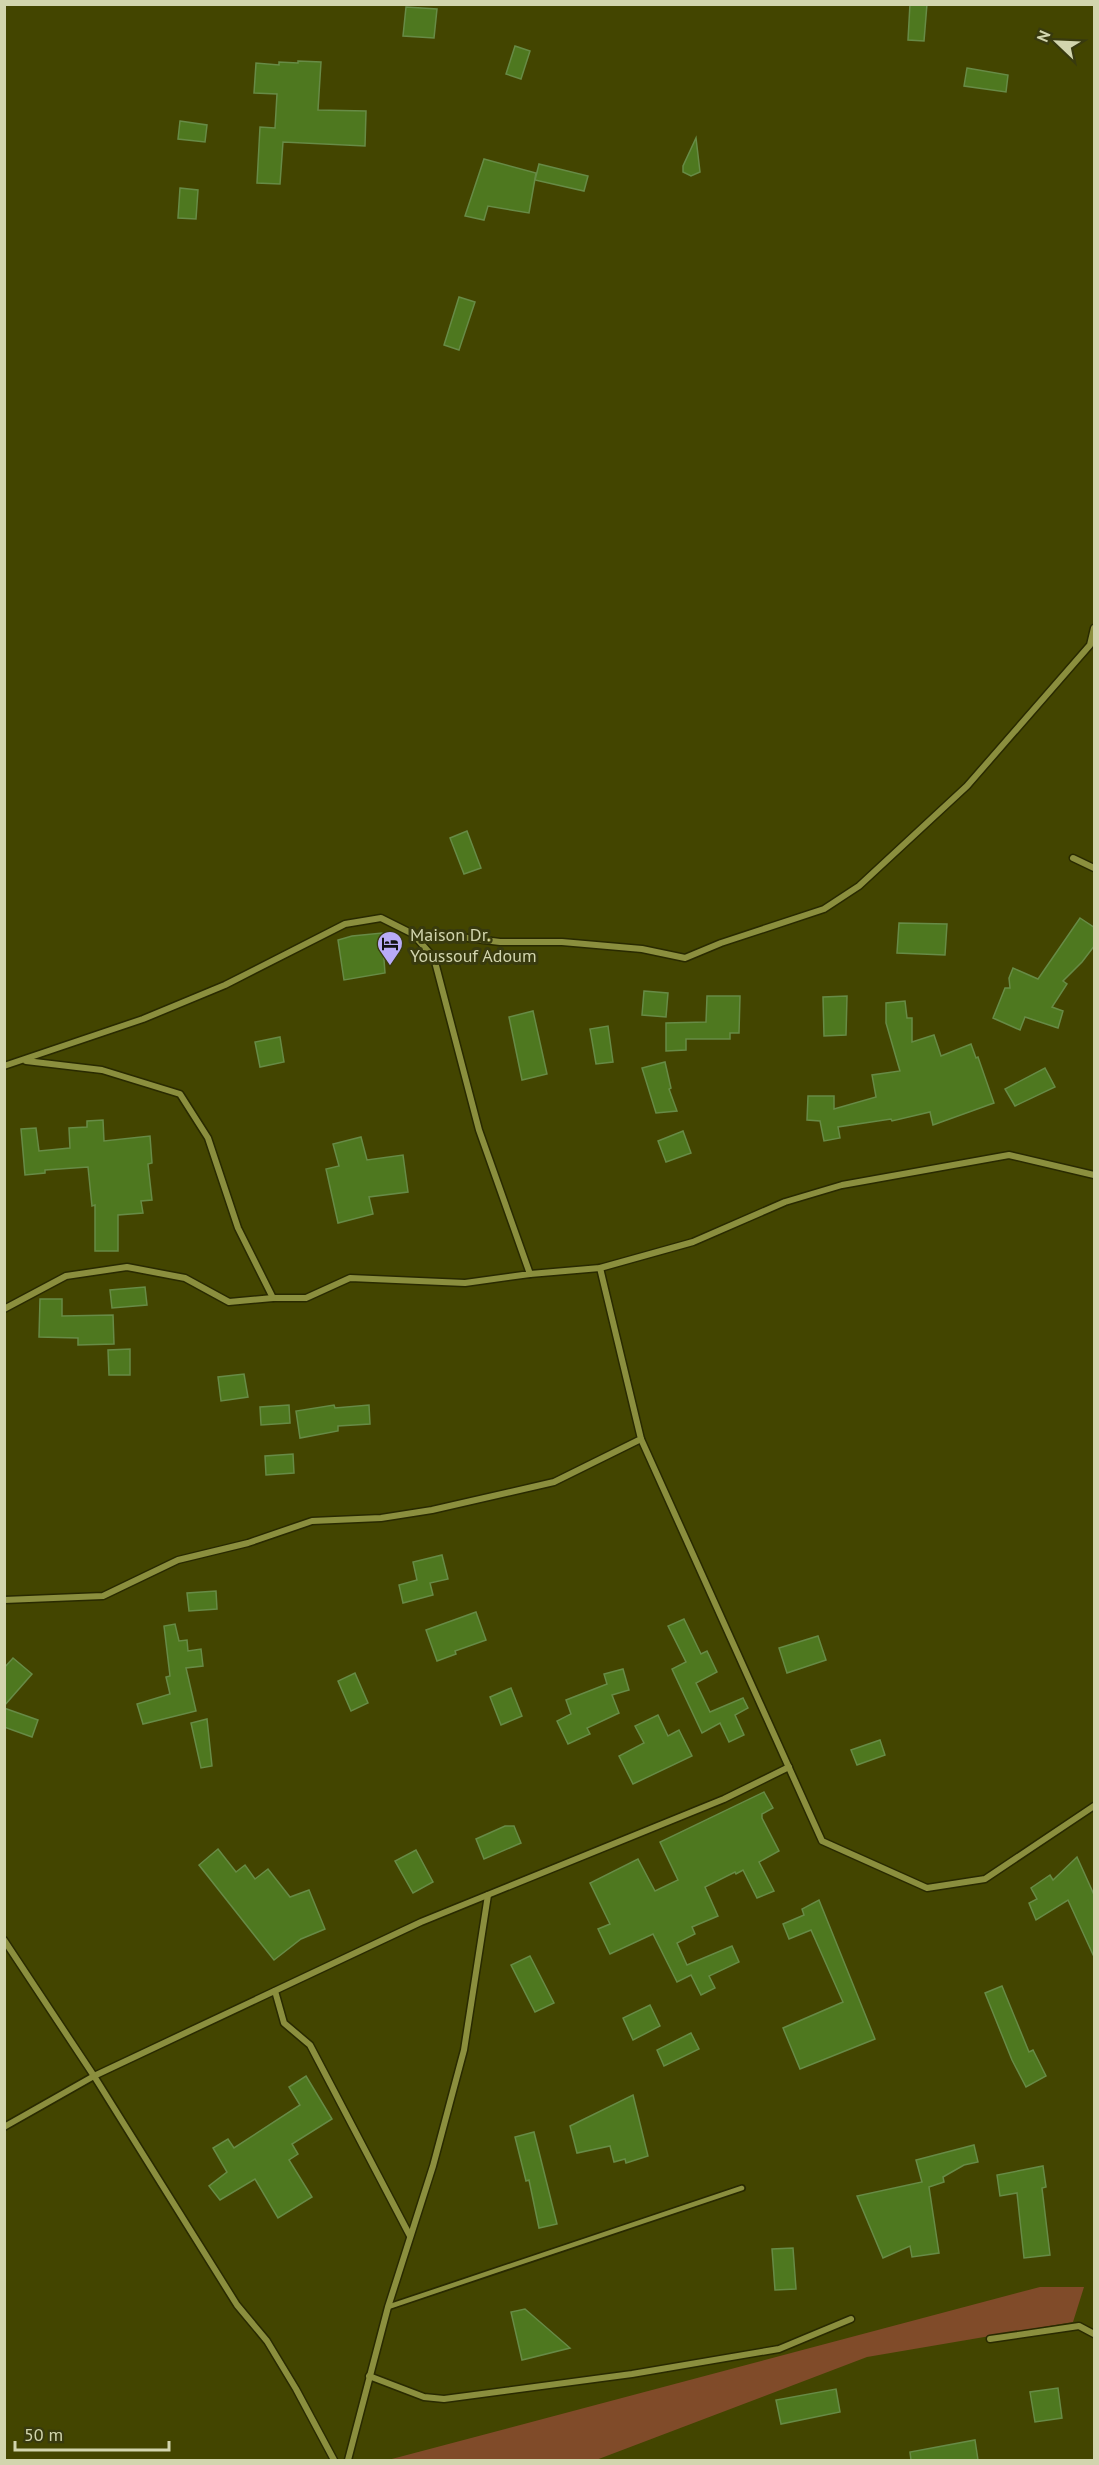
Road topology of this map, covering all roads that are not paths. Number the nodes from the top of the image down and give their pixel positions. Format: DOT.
graph roads {
  1 [pos="1095,628"];
  2 [pos="1073,858"];
  3 [pos="1095,868"];
  4 [pos="413,934"];
  5 [pos="22,1061"];
  6 [pos="4,1066"];
  7 [pos="1095,1175"];
  8 [pos="600,1268"];
  9 [pos="530,1274"];
  10 [pos="273,1298"];
  11 [pos="4,1309"];
  12 [pos="641,1439"];
  13 [pos="4,1600"];
  14 [pos="789,1767"];
  15 [pos="1095,1806"];
  16 [pos="488,1895"];
  17 [pos="4,1940"];
  18 [pos="274,1991"];
  19 [pos="94,2076"];
  20 [pos="4,2127"];
  21 [pos="742,2188"];
  22 [pos="410,2236"];
  23 [pos="388,2307"];
  24 [pos="851,2319"];
  25 [pos="1095,2334"];
  26 [pos="990,2339"];
  27 [pos="369,2376"];
  28 [pos="334,2460"];
  29 [pos="348,2460"];
  1 -- 4 [label="street"];
  2 -- 3 [label="street"];
  4 -- 5 [label="street"];
  4 -- 9 [label="street"];
  5 -- 6 [label="street"];
  5 -- 10 [label="street"];
  7 -- 8 [label="street"];
  8 -- 9 [label="street"];
  8 -- 12 [label="street"];
  9 -- 10 [label="street"];
  10 -- 11 [label="street"];
  12 -- 13 [label="street"];
  12 -- 14 [label="street"];
  14 -- 15 [label="street"];
  14 -- 16 [label="street"];
  16 -- 18 [label="street"];
  16 -- 22 [label="street"];
  17 -- 19 [label="street"];
  18 -- 19 [label="street"];
  18 -- 22 [label="street"];
  19 -- 20 [label="street"];
  19 -- 28 [label="street"];
  21 -- 23 [label="lane"];
  22 -- 23 [label="street"];
  23 -- 27 [label="street"];
  24 -- 27 [label="street"];
  25 -- 26 [label="street"];
  27 -- 29 [label="street"];
}
